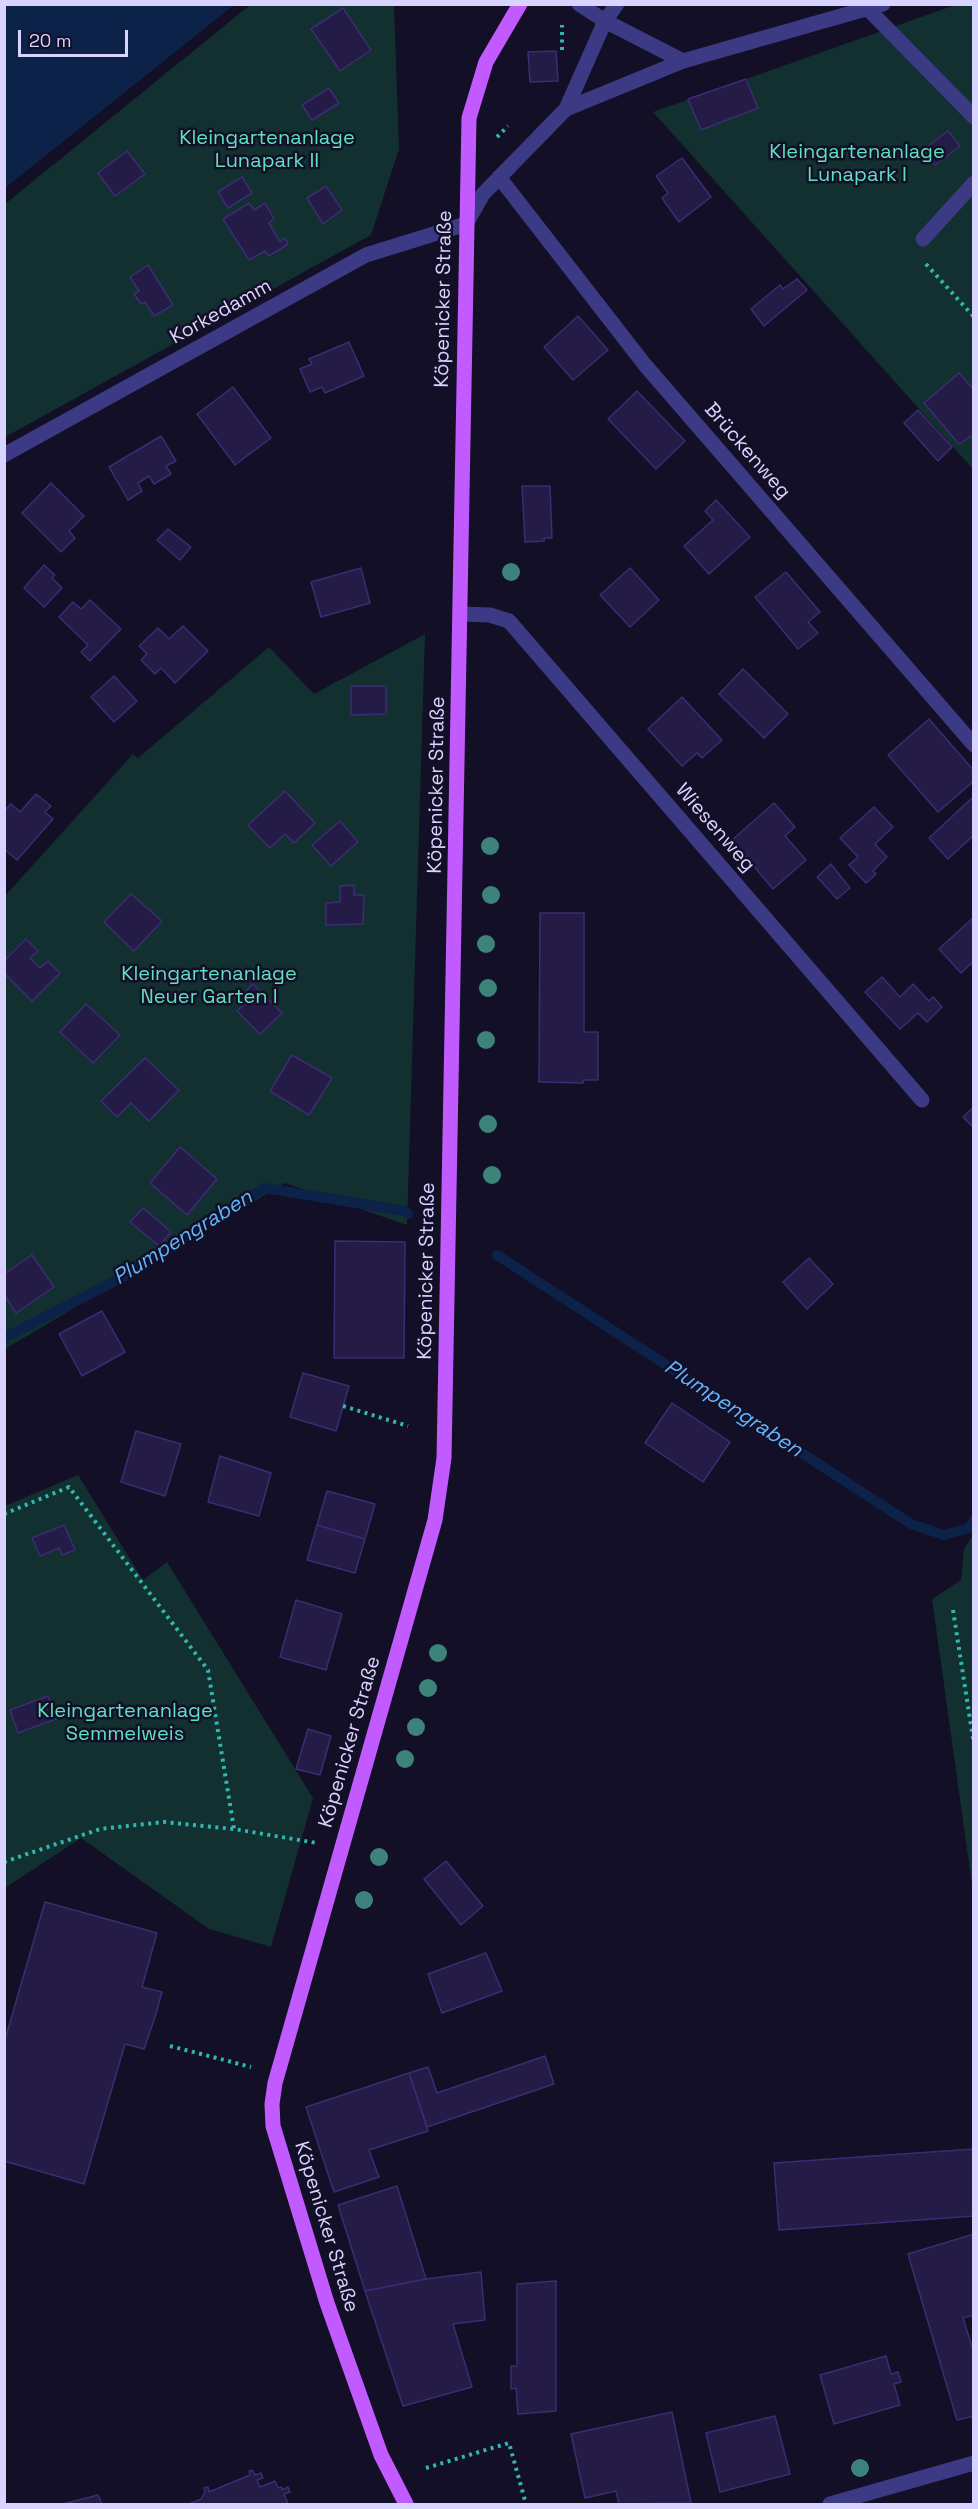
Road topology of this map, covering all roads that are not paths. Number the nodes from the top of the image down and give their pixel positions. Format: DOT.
graph roads {
  1 [pos="520,4"];
  2 [pos="579,4"];
  3 [pos="617,4"];
  4 [pos="876,7"];
  5 [pos="605,21"];
  6 [pos="683,61"];
  7 [pos="566,109"];
  8 [pos="974,117"];
  9 [pos="499,177"];
  10 [pos="974,183"];
  11 [pos="466,224"];
  12 [pos="923,239"];
  13 [pos="4,455"];
  14 [pos="461,614"];
  15 [pos="974,745"];
  16 [pos="922,1100"];
  17 [pos="974,2463"];
  18 [pos="406,2504"];
  19 [pos="830,2505"];
  1 -- 11 [label="main road, Köpenicker Straße"];
  2 -- 5 [label="street"];
  3 -- 5 [label="street"];
  4 -- 6 [label="street"];
  4 -- 8 [label="street"];
  5 -- 6 [label="street"];
  5 -- 7 [label="street"];
  6 -- 7 [label="street"];
  7 -- 9 [label="street"];
  9 -- 11 [label="street"];
  9 -- 15 [label="street, Brückenweg"];
  10 -- 12 [label="street"];
  11 -- 13 [label="street, Korkedamm"];
  11 -- 14 [label="main road, Köpenicker Straße"];
  14 -- 16 [label="street, Wiesenweg"];
  14 -- 18 [label="main road, Köpenicker Straße"];
  17 -- 19 [label="street"];
}
